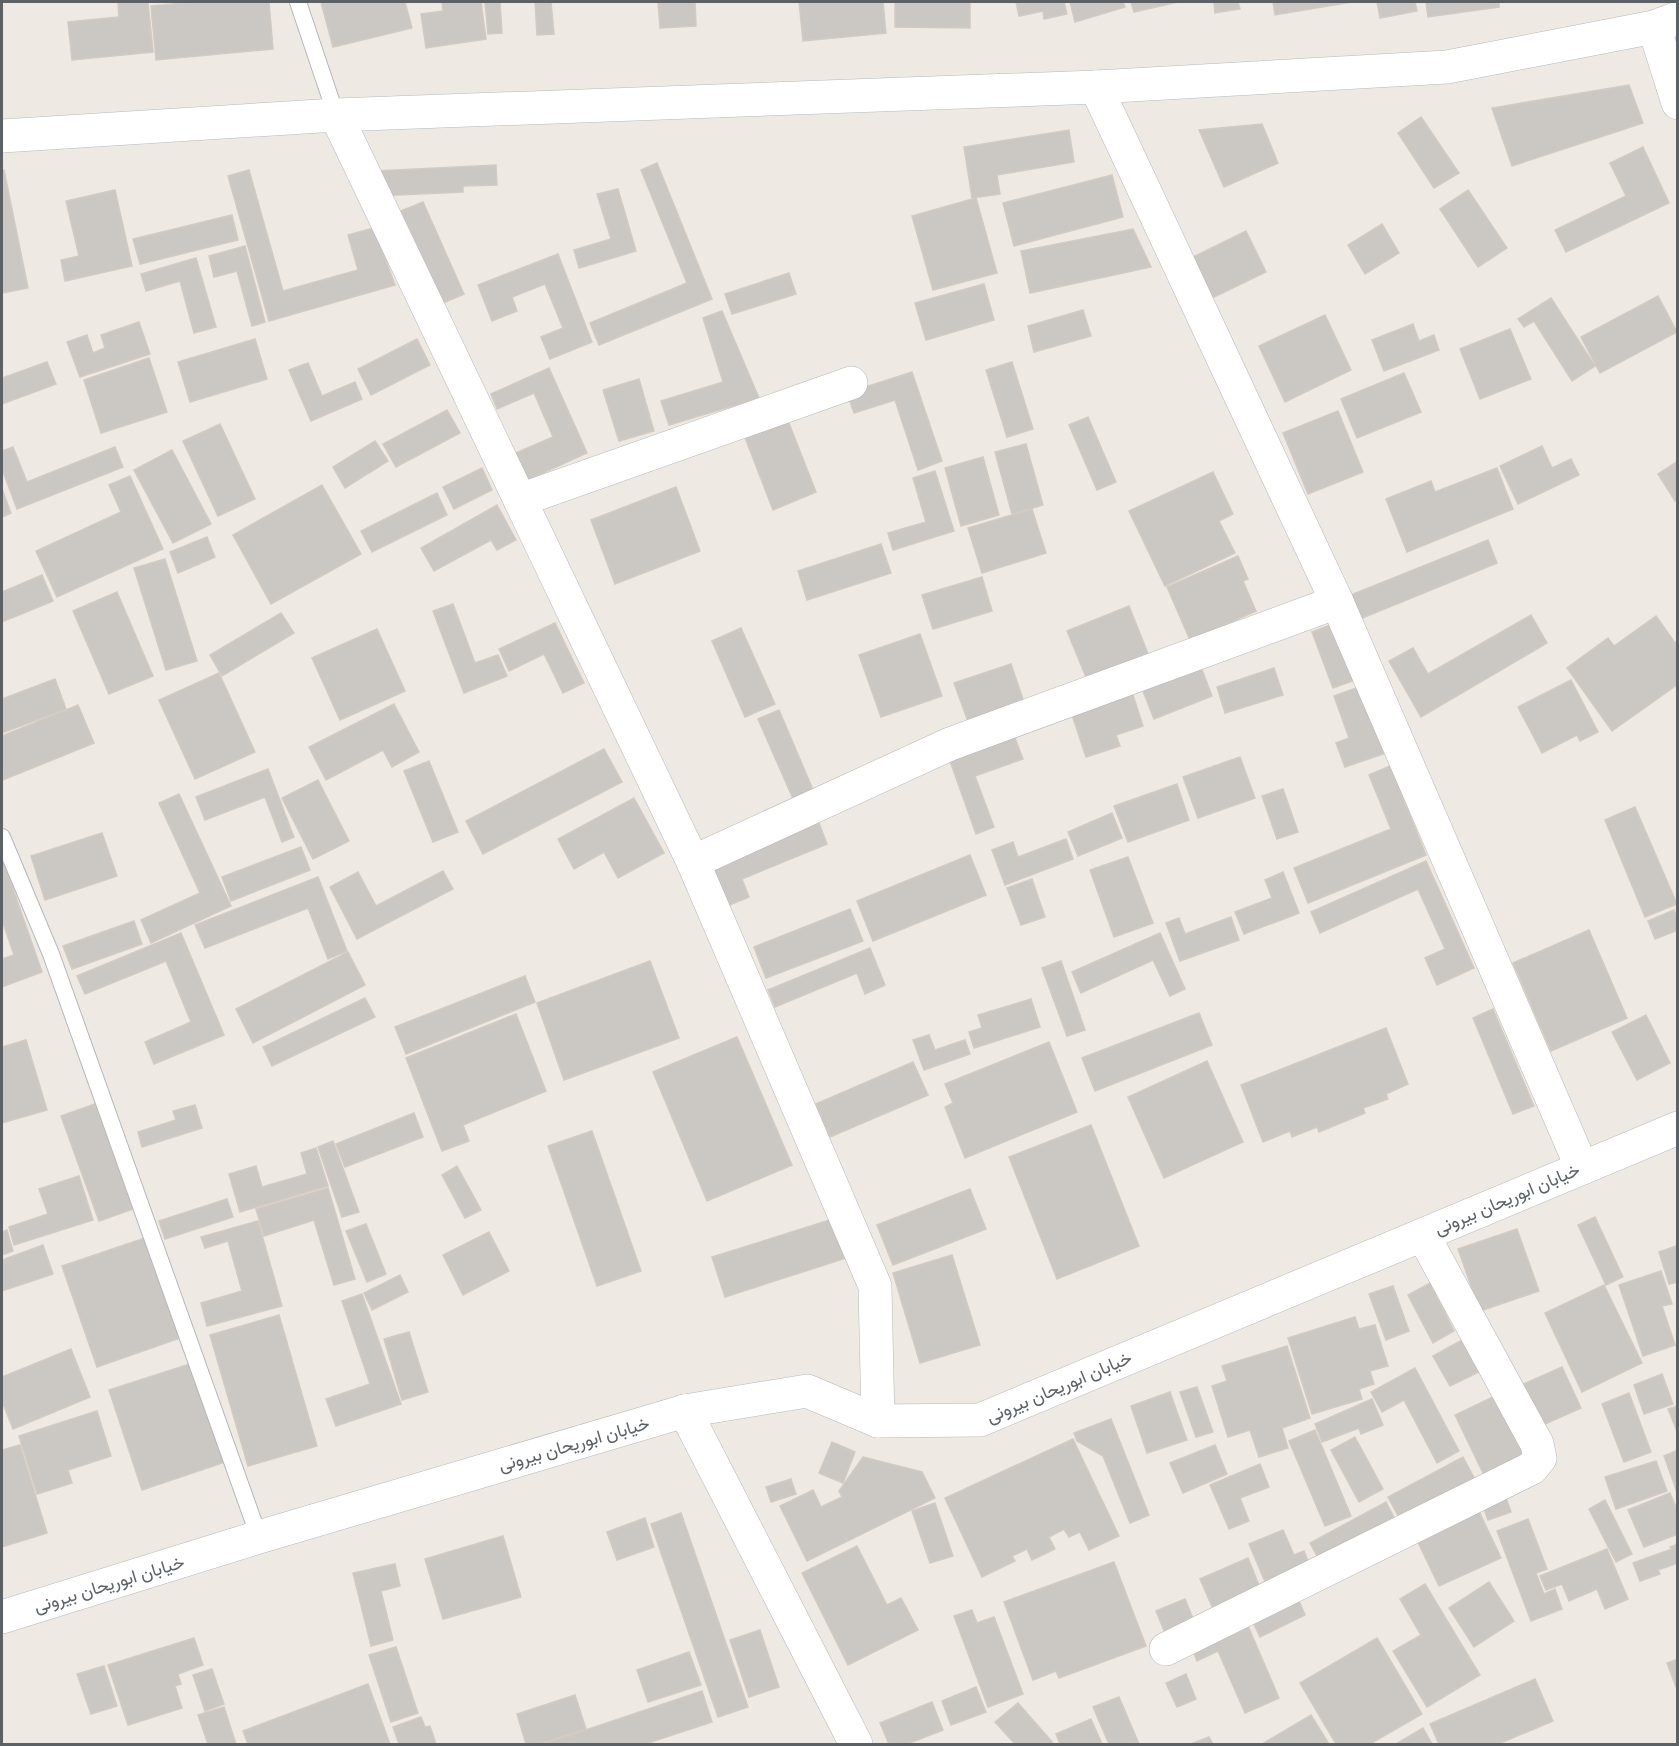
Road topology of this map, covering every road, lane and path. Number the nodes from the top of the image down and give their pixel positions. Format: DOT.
graph roads {
  1 [pos="298,2"];
  2 [pos="1666,22"];
  3 [pos="1096,87"];
  4 [pos="1677,103"];
  5 [pos="336,115"];
  6 [pos="2,136"];
  7 [pos="850,383"];
  8 [pos="520,500"];
  9 [pos="1337,602"];
  10 [pos="2,837"];
  11 [pos="693,861"];
  12 [pos="1677,1128"];
  13 [pos="1582,1168"];
  14 [pos="1423,1234"];
  15 [pos="685,1411"];
  16 [pos="878,1421"];
  17 [pos="259,1537"];
  18 [pos="2,1617"];
  19 [pos="1166,1648"];
  20 [pos="856,1744"];
  1 -- 5 [label="lane"];
  2 -- 3 [label="street"];
  2 -- 4 [label="street"];
  3 -- 5 [label="street"];
  3 -- 9 [label="street"];
  5 -- 6 [label="street"];
  5 -- 8 [label="street"];
  7 -- 8 [label="street"];
  8 -- 11 [label="street"];
  9 -- 11 [label="street"];
  9 -- 13 [label="street"];
  10 -- 17 [label="lane"];
  11 -- 16 [label="street"];
  12 -- 13 [label="street, خیابان ابوریحان بیرونی"];
  13 -- 14 [label="street, خیابان ابوریحان بیرونی"];
  14 -- 16 [label="street, خیابان ابوریحان بیرونی"];
  14 -- 19 [label="street"];
  15 -- 16 [label="street, خیابان ابوریحان بیرونی"];
  15 -- 17 [label="street, خیابان ابوریحان بیرونی"];
  15 -- 20 [label="street"];
  17 -- 18 [label="street, خیابان ابوریحان بیرونی"];
}
